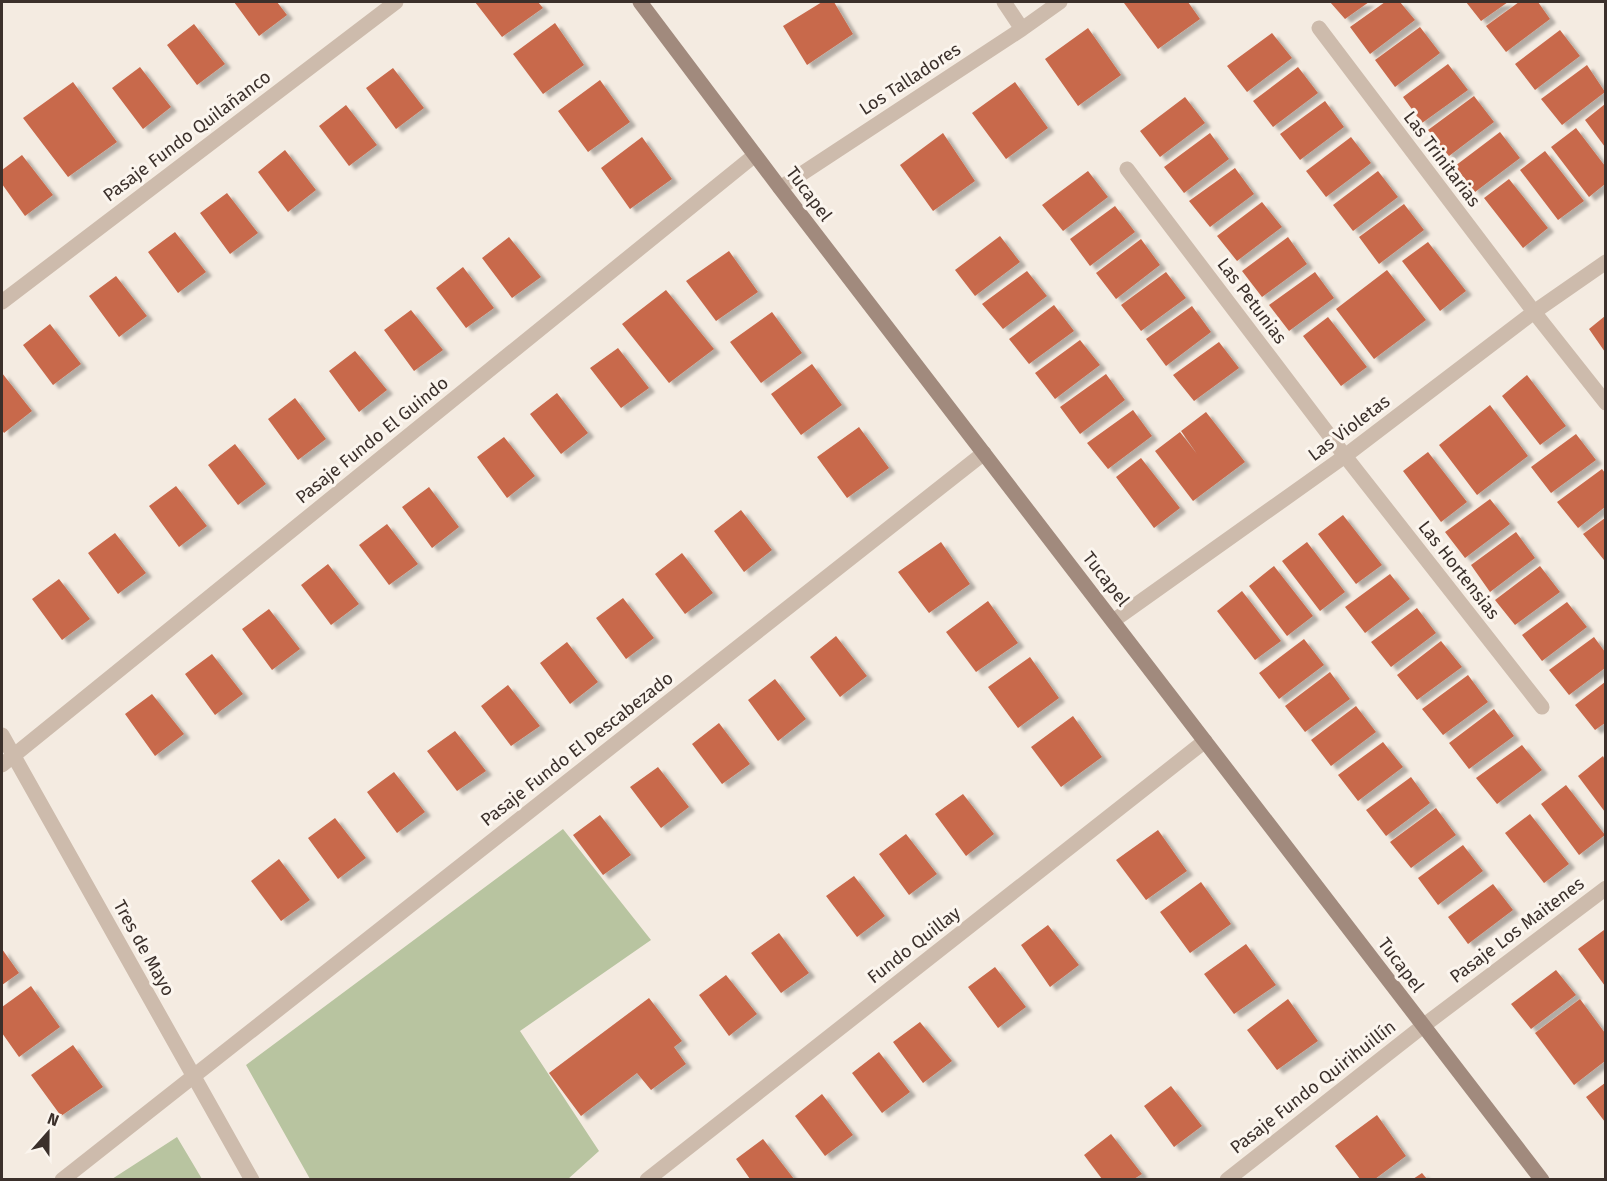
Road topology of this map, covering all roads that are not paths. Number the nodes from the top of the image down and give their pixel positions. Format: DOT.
graph roads {
  1 [pos="396,2"];
  2 [pos="640,2"];
  3 [pos="1004,2"];
  4 [pos="1060,2"];
  5 [pos="1320,28"];
  6 [pos="1022,29"];
  7 [pos="755,155"];
  8 [pos="1127,169"];
  9 [pos="780,188"];
  10 [pos="1605,262"];
  11 [pos="2,302"];
  12 [pos="1534,312"];
  13 [pos="1605,403"];
  14 [pos="984,453"];
  15 [pos="1345,456"];
  16 [pos="1113,621"];
  17 [pos="1542,707"];
  18 [pos="2,735"];
  19 [pos="1205,741"];
  20 [pos="8,761"];
  21 [pos="1605,888"];
  22 [pos="1423,1026"];
  23 [pos="194,1076"];
  24 [pos="62,1179"];
  25 [pos="252,1179"];
  26 [pos="647,1179"];
  27 [pos="1227,1179"];
  28 [pos="1542,1179"];
  1 -- 11 [label="street, Pasaje Fundo Quilañanco"];
  2 -- 7 [label="street, Tucapel"];
  3 -- 6 [label="street"];
  4 -- 6 [label="street, Los Talladores"];
  5 -- 12 [label="street, Las Trinitarias"];
  6 -- 9 [label="street, Los Talladores"];
  7 -- 9 [label="street, Tucapel"];
  7 -- 20 [label="street, Pasaje Fundo El Guindo"];
  8 -- 15 [label="street, Las Petunias"];
  9 -- 14 [label="street, Tucapel"];
  10 -- 12 [label="street, Las Violetas"];
  12 -- 13 [label="street, Las Trinitarias"];
  12 -- 15 [label="street, Las Violetas"];
  14 -- 16 [label="street, Tucapel"];
  14 -- 23 [label="street, Pasaje Fundo El Descabezado"];
  15 -- 16 [label="street, Las Violetas"];
  15 -- 17 [label="street, Las Hortensias"];
  16 -- 19 [label="street, Tucapel"];
  18 -- 20 [label="street, Tres de Mayo"];
  19 -- 22 [label="street, Tucapel"];
  19 -- 26 [label="street, Fundo Quillay"];
  20 -- 23 [label="street, Tres de Mayo"];
  21 -- 22 [label="street, Pasaje Los Maitenes"];
  22 -- 27 [label="street, Pasaje Fundo Quirihuillín"];
  22 -- 28 [label="street, Tucapel"];
  23 -- 24 [label="street, Pasaje Fundo El Descabezado"];
  23 -- 25 [label="street, Tres de Mayo"];
}
